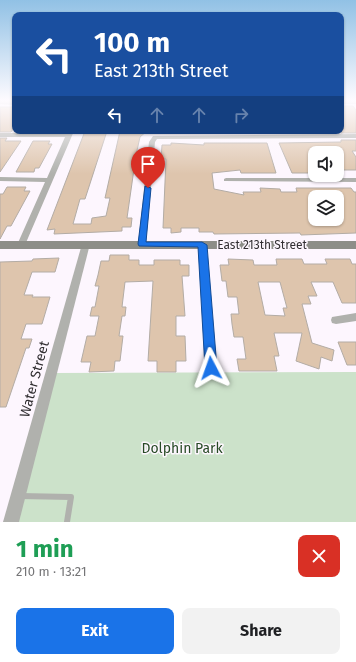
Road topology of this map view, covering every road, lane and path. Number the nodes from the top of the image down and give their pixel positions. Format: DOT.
graph roads {
  1 [pos="35,134"];
  2 [pos="70,134"];
  3 [pos="0,135"];
  4 [pos="356,136"];
  5 [pos="0,179"];
  6 [pos="50,180"];
  7 [pos="226,180"];
  8 [pos="356,180"];
  9 [pos="86,244"];
  10 [pos="142,244"];
  11 [pos="0,245"];
  12 [pos="21,245"];
  13 [pos="202,245"];
  14 [pos="356,245"];
  15 [pos="356,317"];
  16 [pos="336,320"];
  17 [pos="211,368"];
  18 [pos="18,496"];
  19 [pos="11,522"];
  20 [pos="67,522"];
  1 -- 3 [label="street"];
  2 -- 6 [label="street"];
  4 -- 10 [label="street"];
  5 -- 6 [label="street"];
  6 -- 12 [label="street"];
  7 -- 8 [label="street"];
  9 -- 10 [label="street, East 213th Street"];
  9 -- 12 [label="street, East 213th Street"];
  9 -- 18 [label="street, Water Street"];
  10 -- 13 [label="street, East 213th Street"];
  11 -- 12 [label="street, East 213th Street"];
  13 -- 14 [label="street, East 213th Street"];
  13 -- 17 [label="street"];
  15 -- 16 [label="street"];
  18 -- 19 [label="street, Water Street"];
  18 -- 20 [label="lane"];
}
